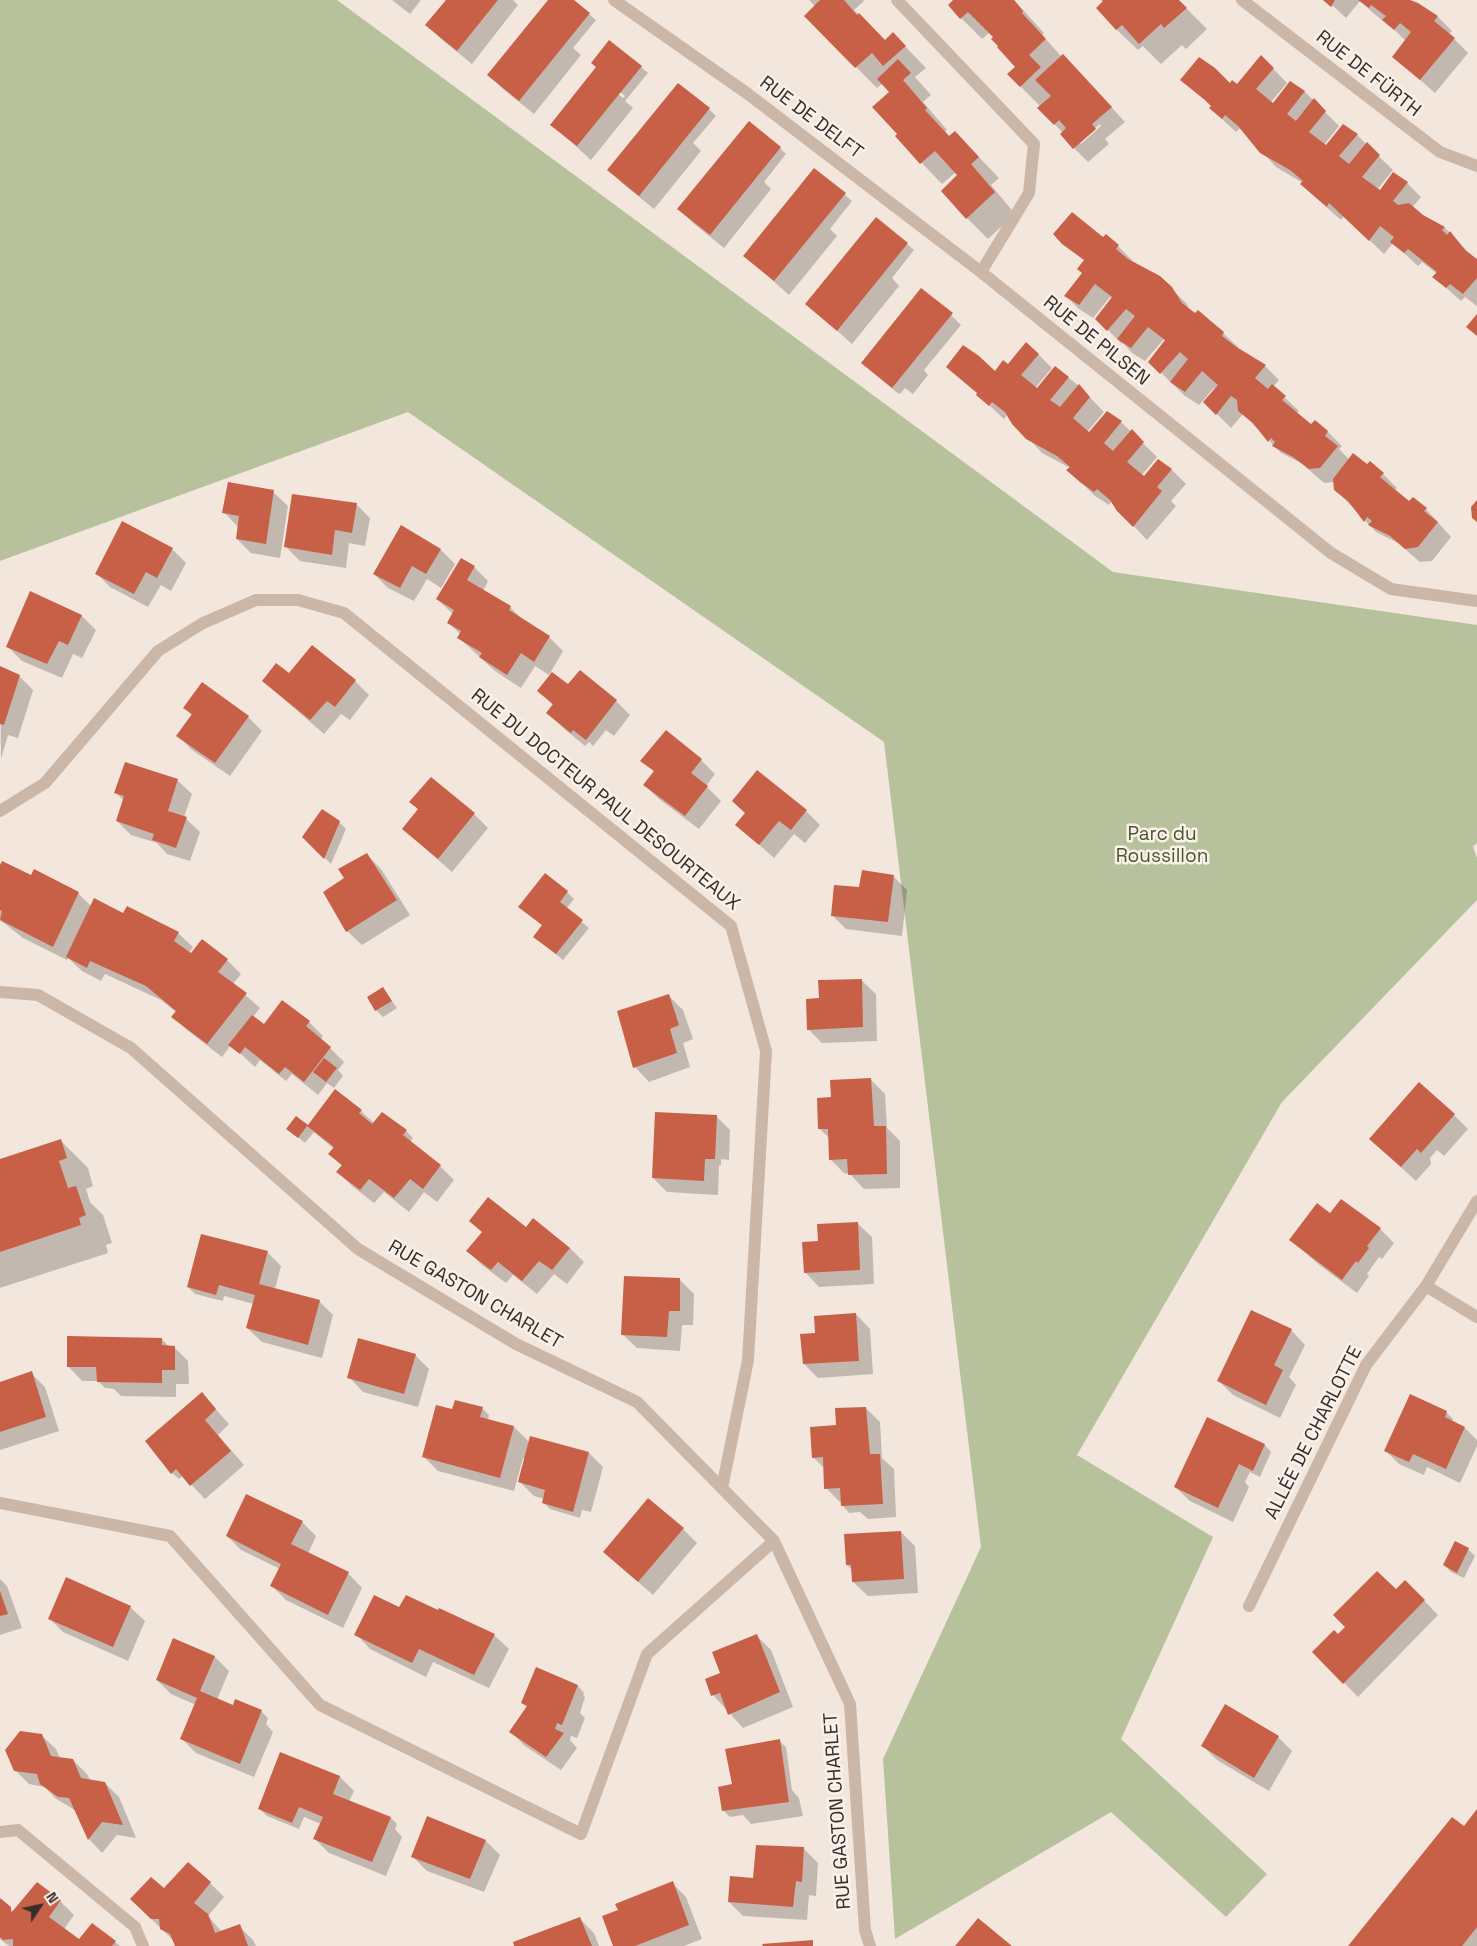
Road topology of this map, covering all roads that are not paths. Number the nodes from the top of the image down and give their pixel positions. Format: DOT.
graph roads {
  1 [pos="614,0"];
  2 [pos="897,0"];
  3 [pos="1242,0"];
  4 [pos="1477,166"];
  5 [pos="981,272"];
  6 [pos="1477,601"];
  7 [pos="0,811"];
  8 [pos="0,992"];
  9 [pos="1477,1201"];
  10 [pos="1426,1286"];
  11 [pos="1477,1317"];
  12 [pos="722,1488"];
  13 [pos="0,1502"];
  14 [pos="774,1541"];
  15 [pos="1249,1606"];
  16 [pos="0,1832"];
  17 [pos="143,1946"];
  18 [pos="870,1946"];
  1 -- 5 [label="street, RUE DE DELFT"];
  2 -- 5 [label="street"];
  3 -- 4 [label="street, RUE DE FÜRTH"];
  5 -- 6 [label="street, RUE DE PILSEN"];
  7 -- 12 [label="street, RUE DU DOCTEUR PAUL DESOURTEAUX"];
  8 -- 12 [label="street, RUE GASTON CHARLET"];
  9 -- 10 [label="street, ALLÉE DE CHARLOTTE"];
  10 -- 11 [label="street"];
  10 -- 15 [label="street, ALLÉE DE CHARLOTTE"];
  12 -- 14 [label="street, RUE GASTON CHARLET"];
  13 -- 14 [label="street"];
  14 -- 18 [label="street, RUE GASTON CHARLET"];
  16 -- 17 [label="street"];
}
